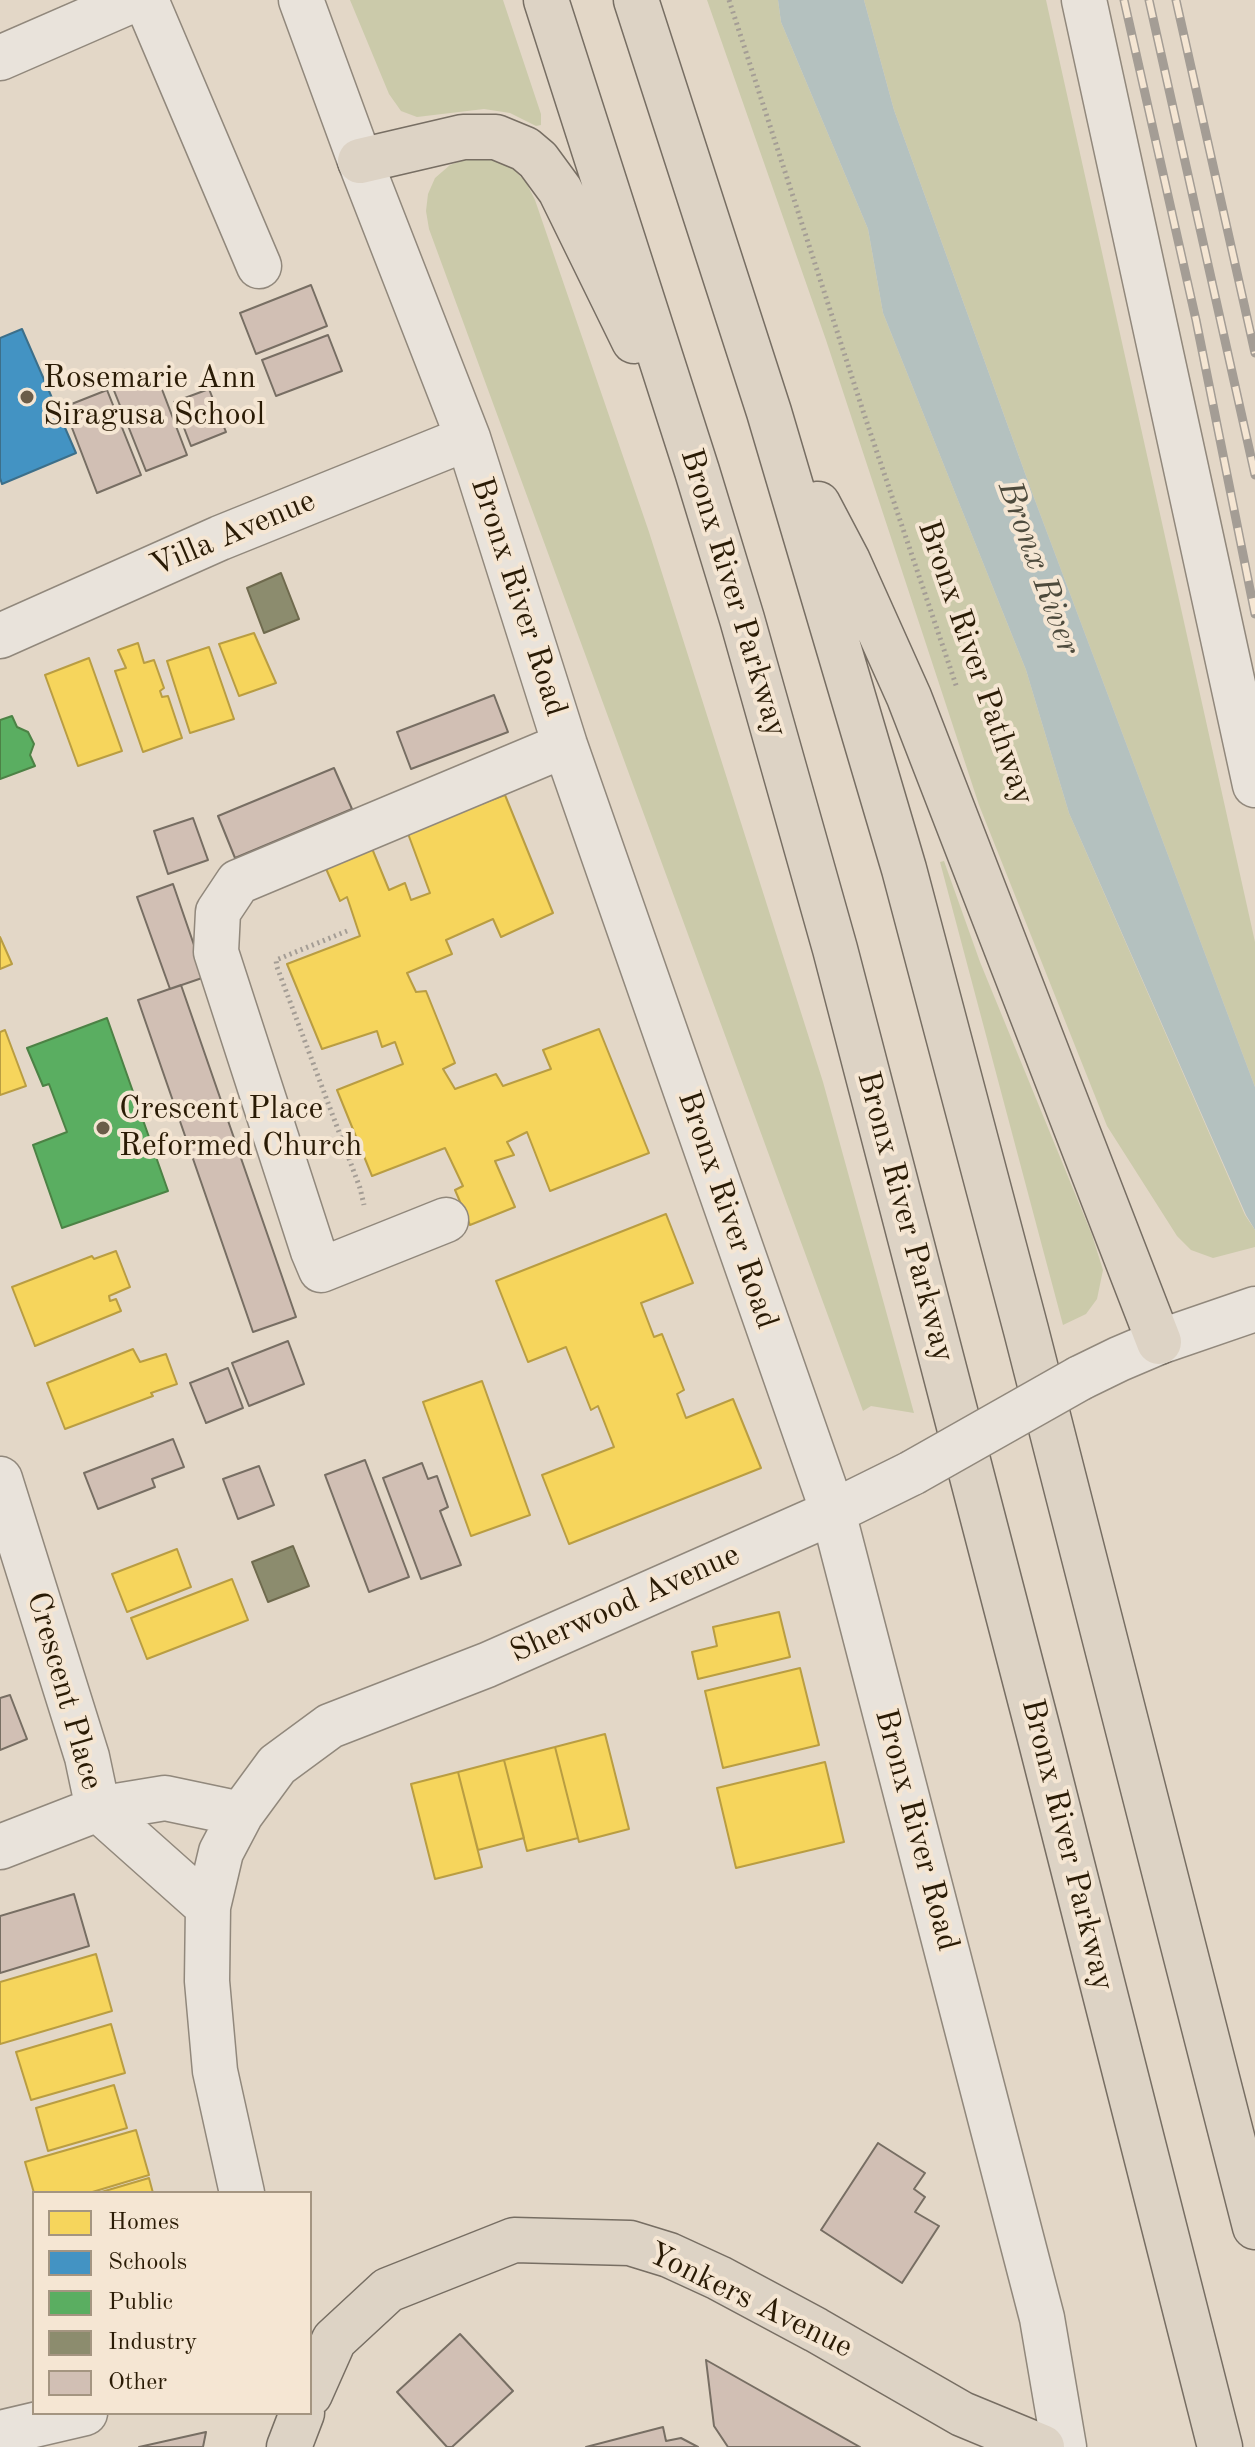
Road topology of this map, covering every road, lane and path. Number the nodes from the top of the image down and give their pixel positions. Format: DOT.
graph roads {
  1 [pos="133,0"];
  2 [pos="146,0"];
  3 [pos="301,0"];
  4 [pos="546,0"];
  5 [pos="636,0"];
  6 [pos="729,0"];
  7 [pos="1084,0"];
  8 [pos="0,58"];
  9 [pos="360,161"];
  10 [pos="259,266"];
  11 [pos="769,412"];
  12 [pos="468,438"];
  13 [pos="697,471"];
  14 [pos="0,636"];
  15 [pos="959,694"];
  16 [pos="565,745"];
  17 [pos="1255,785"];
  18 [pos="347,931"];
  19 [pos="446,1220"];
  20 [pos="375,1249"];
  21 [pos="1246,1311"];
  22 [pos="1159,1342"];
  23 [pos="0,1479"];
  24 [pos="833,1512"];
  25 [pos="98,1809"];
  26 [pos="241,1814"];
  27 [pos="0,1847"];
  28 [pos="208,1907"];
  29 [pos="242,2191"];
  30 [pos="1255,2227"];
  31 [pos="312,2390"];
  32 [pos="76,2415"];
  33 [pos="0,2433"];
  34 [pos="1042,2447"];
  35 [pos="1064,2447"];
  36 [pos="1220,2447"];
  1 -- 8 [label="street"];
  2 -- 10 [label="street"];
  3 -- 9 [label="street, Bronx River Road"];
  4 -- 13 [label="main road, Bronx River Parkway"];
  5 -- 11 [label="main road"];
  6 -- 15 [label="path, Bronx River Pathway"];
  7 -- 17 [label="street"];
  9 -- 12 [label="street, Bronx River Road"];
  9 -- 13 [label="main road"];
  11 -- 22 [label="main road"];
  11 -- 30 [label="main road"];
  12 -- 14 [label="street, Villa Avenue"];
  12 -- 16 [label="street, Bronx River Road"];
  13 -- 36 [label="main road, Bronx River Parkway"];
  16 -- 20 [label="street"];
  16 -- 24 [label="street, Bronx River Road"];
  18 -- 20 [label="path"];
  19 -- 20 [label="street"];
  21 -- 22 [label="street, Sherwood Avenue"];
  22 -- 24 [label="street, Sherwood Avenue, bridge"];
  23 -- 25 [label="street, Crescent Place"];
  24 -- 26 [label="street, Sherwood Avenue"];
  24 -- 35 [label="street, Bronx River Road"];
  25 -- 26 [label="street"];
  25 -- 27 [label="street"];
  25 -- 28 [label="street, Crescent Place"];
  26 -- 28 [label="street"];
  28 -- 29 [label="street"];
  31 -- 34 [label="main road, Yonkers Avenue"];
  32 -- 33 [label="street"];
}
